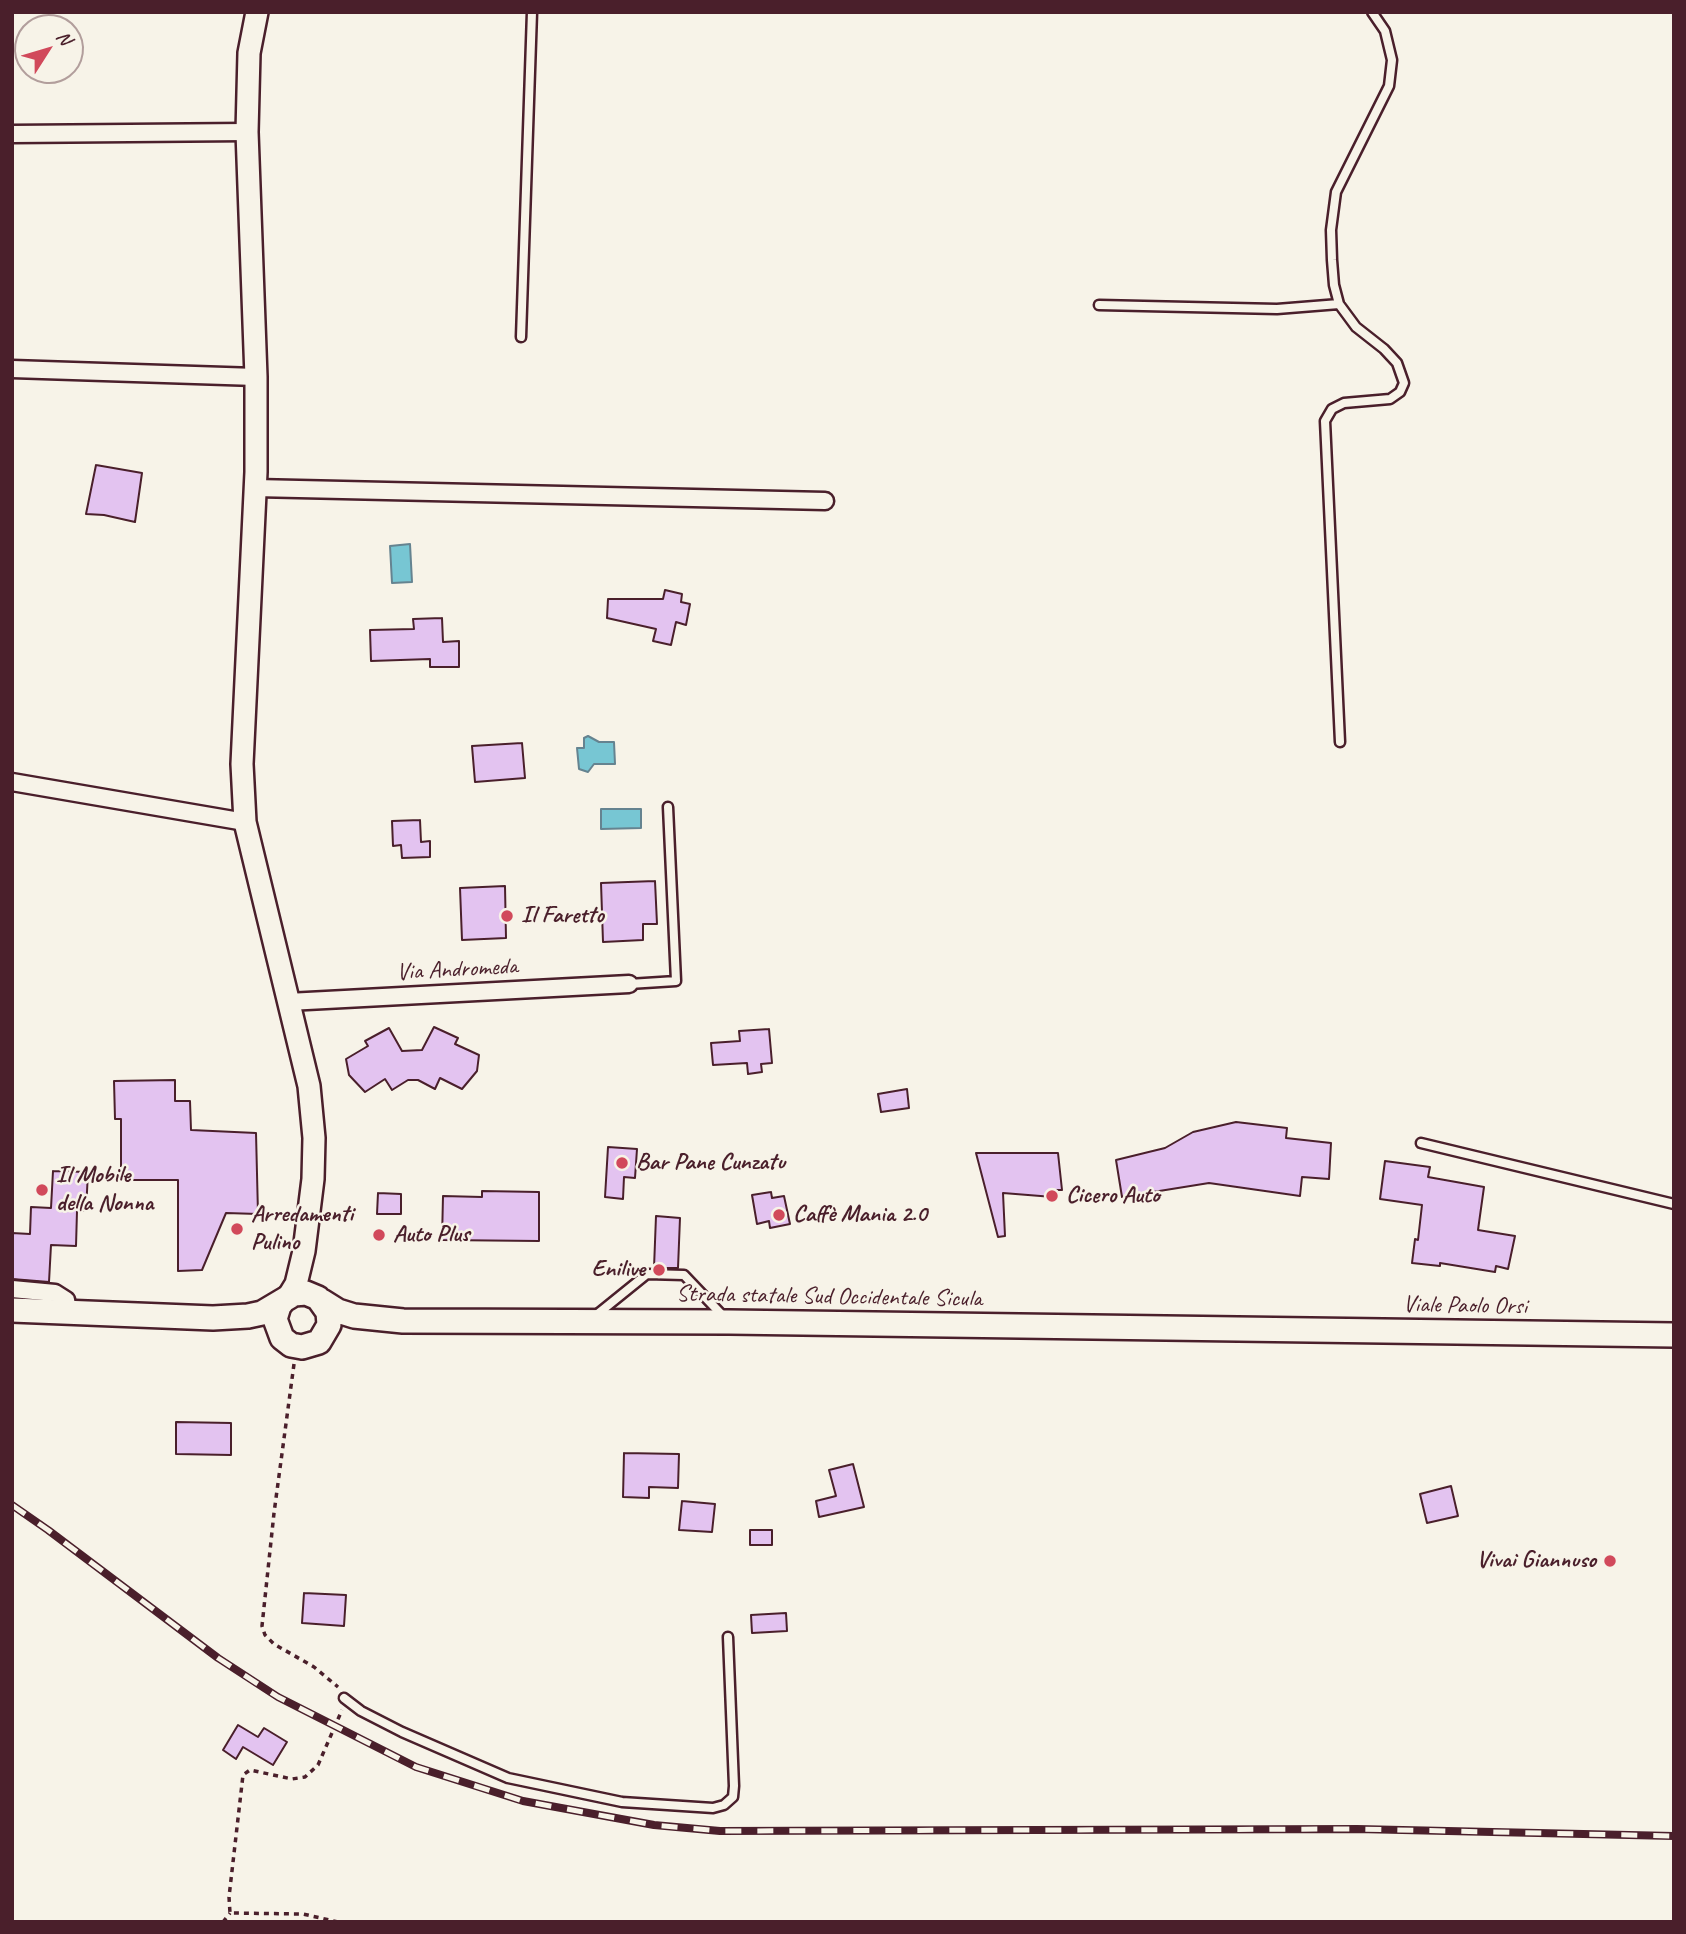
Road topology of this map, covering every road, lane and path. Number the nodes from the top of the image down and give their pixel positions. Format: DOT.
graph roads {
  1 [pos="257,12"];
  2 [pos="532,12"];
  3 [pos="1372,12"];
  4 [pos="247,132"];
  5 [pos="12,134"];
  6 [pos="1339,304"];
  7 [pos="1099,305"];
  8 [pos="521,337"];
  9 [pos="12,369"];
  10 [pos="256,377"];
  11 [pos="255,488"];
  12 [pos="825,501"];
  13 [pos="1340,742"];
  14 [pos="12,782"];
  15 [pos="668,807"];
  16 [pos="245,822"];
  17 [pos="629,984"];
  18 [pos="288,1002"];
  19 [pos="1420,1143"];
  20 [pos="1674,1204"];
  21 [pos="304,1251"];
  22 [pos="12,1289"];
  23 [pos="285,1299"];
  24 [pos="320,1299"];
  25 [pos="12,1310"];
  26 [pos="68,1311"];
  27 [pos="213,1318"];
  28 [pos="403,1321"];
  29 [pos="589,1321"];
  30 [pos="729,1322"];
  31 [pos="1256,1329"];
  32 [pos="1674,1335"];
  33 [pos="289,1342"];
  34 [pos="319,1342"];
  35 [pos="728,1637"];
  36 [pos="344,1698"];
  37 [pos="230,1913"];
  38 [pos="223,1922"];
  39 [pos="338,1922"];
  1 -- 4 [label="street"];
  2 -- 8 [label="lane"];
  3 -- 6 [label="lane"];
  4 -- 5 [label="street"];
  4 -- 10 [label="street"];
  6 -- 7 [label="lane"];
  6 -- 13 [label="lane"];
  9 -- 10 [label="street"];
  10 -- 11 [label="street"];
  11 -- 12 [label="street"];
  11 -- 16 [label="street"];
  14 -- 16 [label="street"];
  15 -- 17 [label="lane"];
  16 -- 18 [label="street"];
  17 -- 18 [label="street, Via Andromeda"];
  18 -- 21 [label="street"];
  19 -- 20 [label="lane"];
  21 -- 23 [label="street"];
  21 -- 24 [label="street"];
  22 -- 26 [label="street"];
  23 -- 24 [label="main road"];
  23 -- 27 [label="main road"];
  23 -- 33 [label="main road"];
  24 -- 28 [label="main road"];
  24 -- 34 [label="main road"];
  25 -- 26 [label="main road"];
  26 -- 27 [label="main road"];
  27 -- 33 [label="main road"];
  28 -- 29 [label="main road, Strada statale Sud Occidentale Sicula"];
  28 -- 34 [label="main road"];
  29 -- 30 [label="main road, Strada statale Sud Occidentale Sicula"];
  29 -- 30 [label="lane"];
  30 -- 31 [label="main road, Strada statale Sud Occidentale Sicula"];
  31 -- 32 [label="main road, Viale Paolo Orsi"];
  33 -- 34 [label="main road"];
  33 -- 36 [label="path"];
  35 -- 36 [label="lane"];
  36 -- 37 [label="path"];
  37 -- 38 [label="path"];
  37 -- 39 [label="path"];
}
